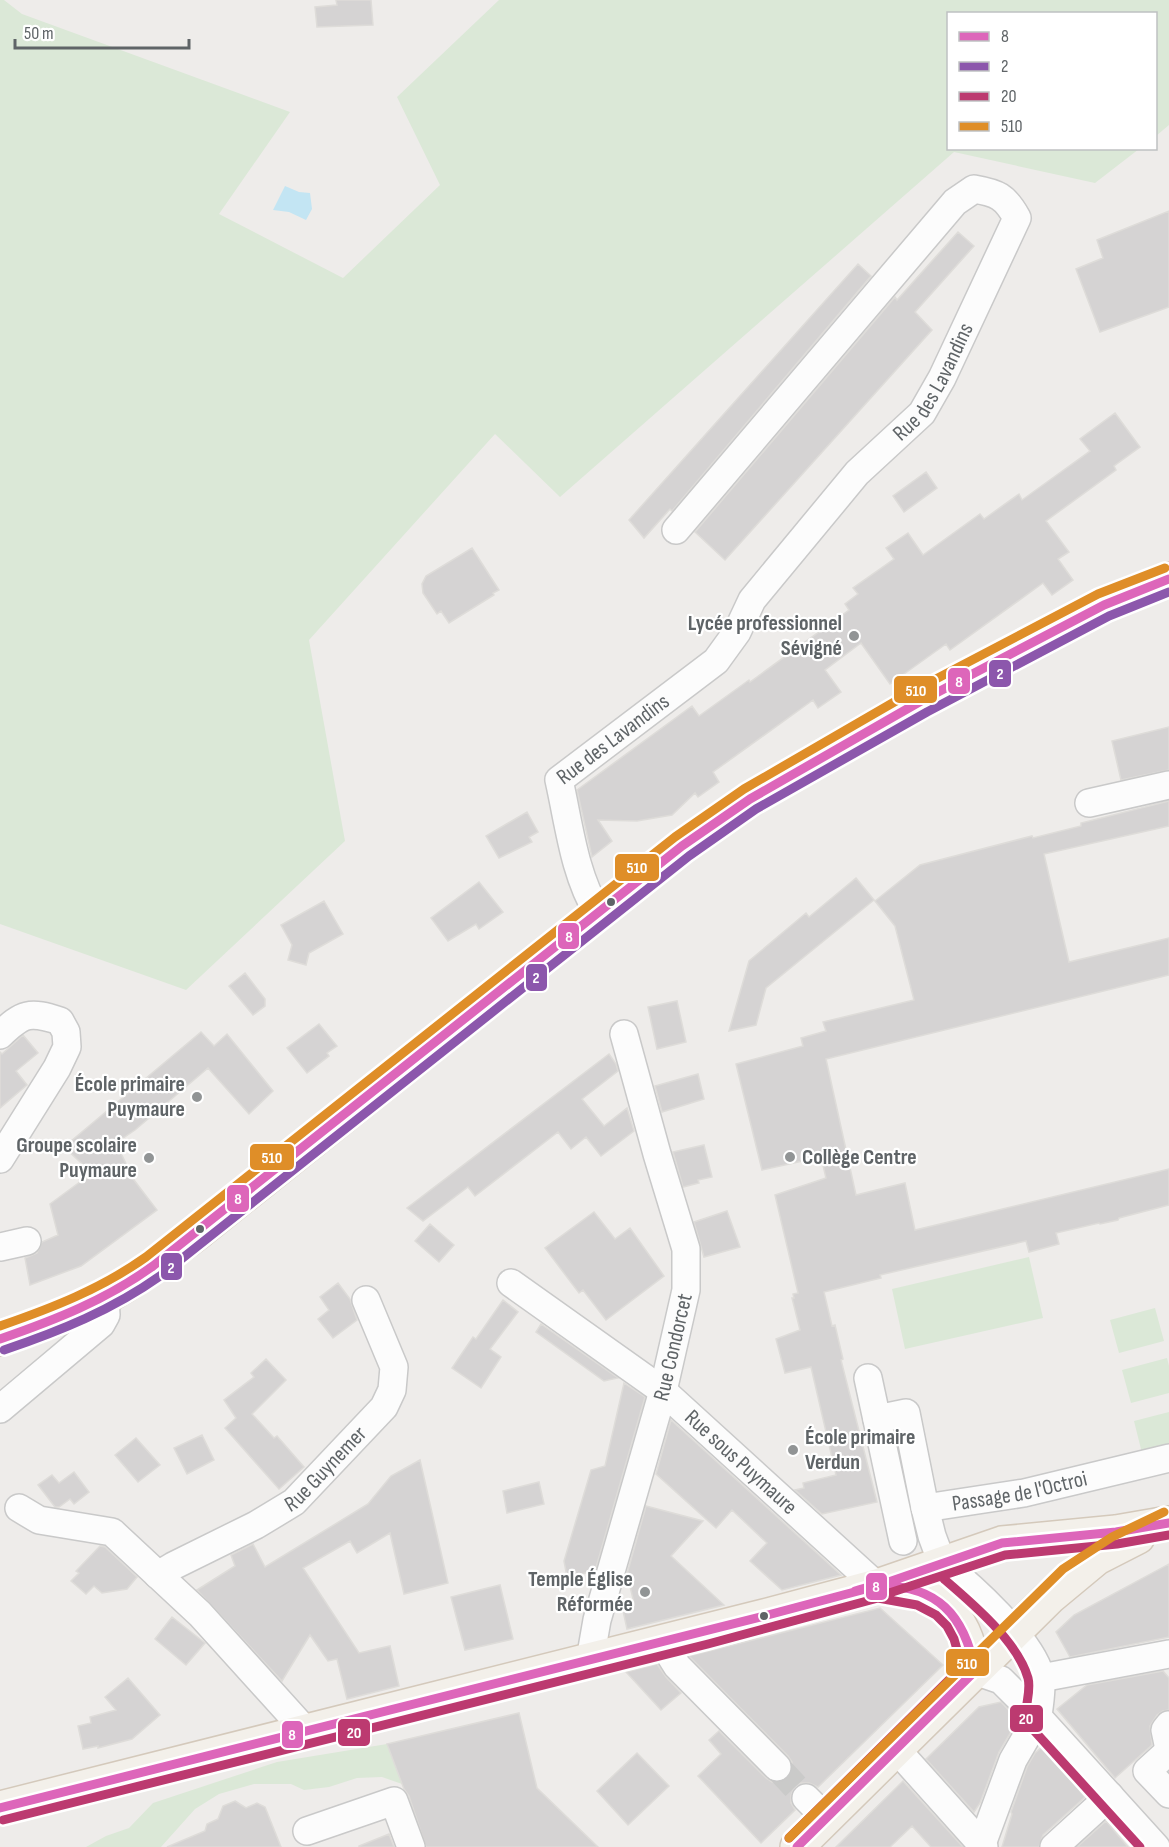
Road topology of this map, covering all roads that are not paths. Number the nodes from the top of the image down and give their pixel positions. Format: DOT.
graph roads {
  1 [pos="676,530"];
  2 [pos="1169,579"];
  3 [pos="1169,785"];
  4 [pos="1089,803"];
  5 [pos="598,913"];
  6 [pos="624,1034"];
  7 [pos="0,1035"];
  8 [pos="0,1159"];
  9 [pos="27,1241"];
  10 [pos="0,1247"];
  11 [pos="511,1283"];
  12 [pos="105,1298"];
  13 [pos="366,1300"];
  14 [pos="0,1340"];
  15 [pos="868,1378"];
  16 [pos="663,1391"];
  17 [pos="0,1409"];
  18 [pos="877,1419"];
  19 [pos="1169,1458"];
  20 [pos="19,1508"];
  21 [pos="925,1508"];
  22 [pos="1169,1523"];
  23 [pos="903,1541"];
  24 [pos="942,1563"];
  25 [pos="158,1575"];
  26 [pos="877,1586"];
  27 [pos="920,1593"];
  28 [pos="1013,1633"];
  29 [pos="662,1642"];
  30 [pos="1169,1654"];
  31 [pos="590,1660"];
  32 [pos="975,1671"];
  33 [pos="1041,1678"];
  34 [pos="1038,1717"];
  35 [pos="1169,1725"];
  36 [pos="305,1730"];
  37 [pos="896,1749"];
  38 [pos="1169,1750"];
  39 [pos="777,1767"];
  40 [pos="1169,1794"];
  41 [pos="1110,1796"];
  42 [pos="0,1808"];
  43 [pos="307,1831"];
  44 [pos="977,1843"];
  45 [pos="411,1847"];
  46 [pos="797,1847"];
  47 [pos="1054,1847"];
  48 [pos="1156,1847"];
  1 -- 5 [label="street, Rue des Lavandins"];
  2 -- 5 [label="main road"];
  3 -- 4 [label="street"];
  5 -- 12 [label="main road"];
  6 -- 16 [label="street, Rue Condorcet"];
  7 -- 8 [label="street"];
  9 -- 10 [label="street"];
  11 -- 16 [label="street, Rue sous Puymaure"];
  12 -- 14 [label="main road"];
  12 -- 17 [label="street"];
  13 -- 25 [label="street, Rue Guynemer"];
  15 -- 18 [label="street"];
  16 -- 26 [label="street, Rue sous Puymaure"];
  16 -- 31 [label="street, Rue Condorcet"];
  18 -- 21 [label="street"];
  18 -- 23 [label="street"];
  19 -- 21 [label="street, Passage de l'Octroi"];
  20 -- 25 [label="street"];
  21 -- 24 [label="street, Passage de l'Octroi"];
  22 -- 24 [label="main road"];
  22 -- 28 [label="main road"];
  24 -- 26 [label="main road"];
  24 -- 27 [label="street"];
  24 -- 28 [label="street"];
  25 -- 36 [label="street"];
  26 -- 27 [label="main road"];
  26 -- 29 [label="main road"];
  27 -- 32 [label="main road"];
  28 -- 32 [label="main road"];
  28 -- 33 [label="street"];
  29 -- 31 [label="main road"];
  29 -- 39 [label="street"];
  30 -- 33 [label="street"];
  31 -- 36 [label="main road"];
  32 -- 34 [label="street"];
  32 -- 37 [label="main road"];
  33 -- 34 [label="street"];
  34 -- 41 [label="street"];
  34 -- 44 [label="street"];
  35 -- 38 [label="street"];
  36 -- 42 [label="main road"];
  37 -- 44 [label="street"];
  37 -- 46 [label="main road"];
  38 -- 40 [label="street"];
  41 -- 47 [label="street"];
  41 -- 48 [label="street"];
  43 -- 45 [label="street"];
}
